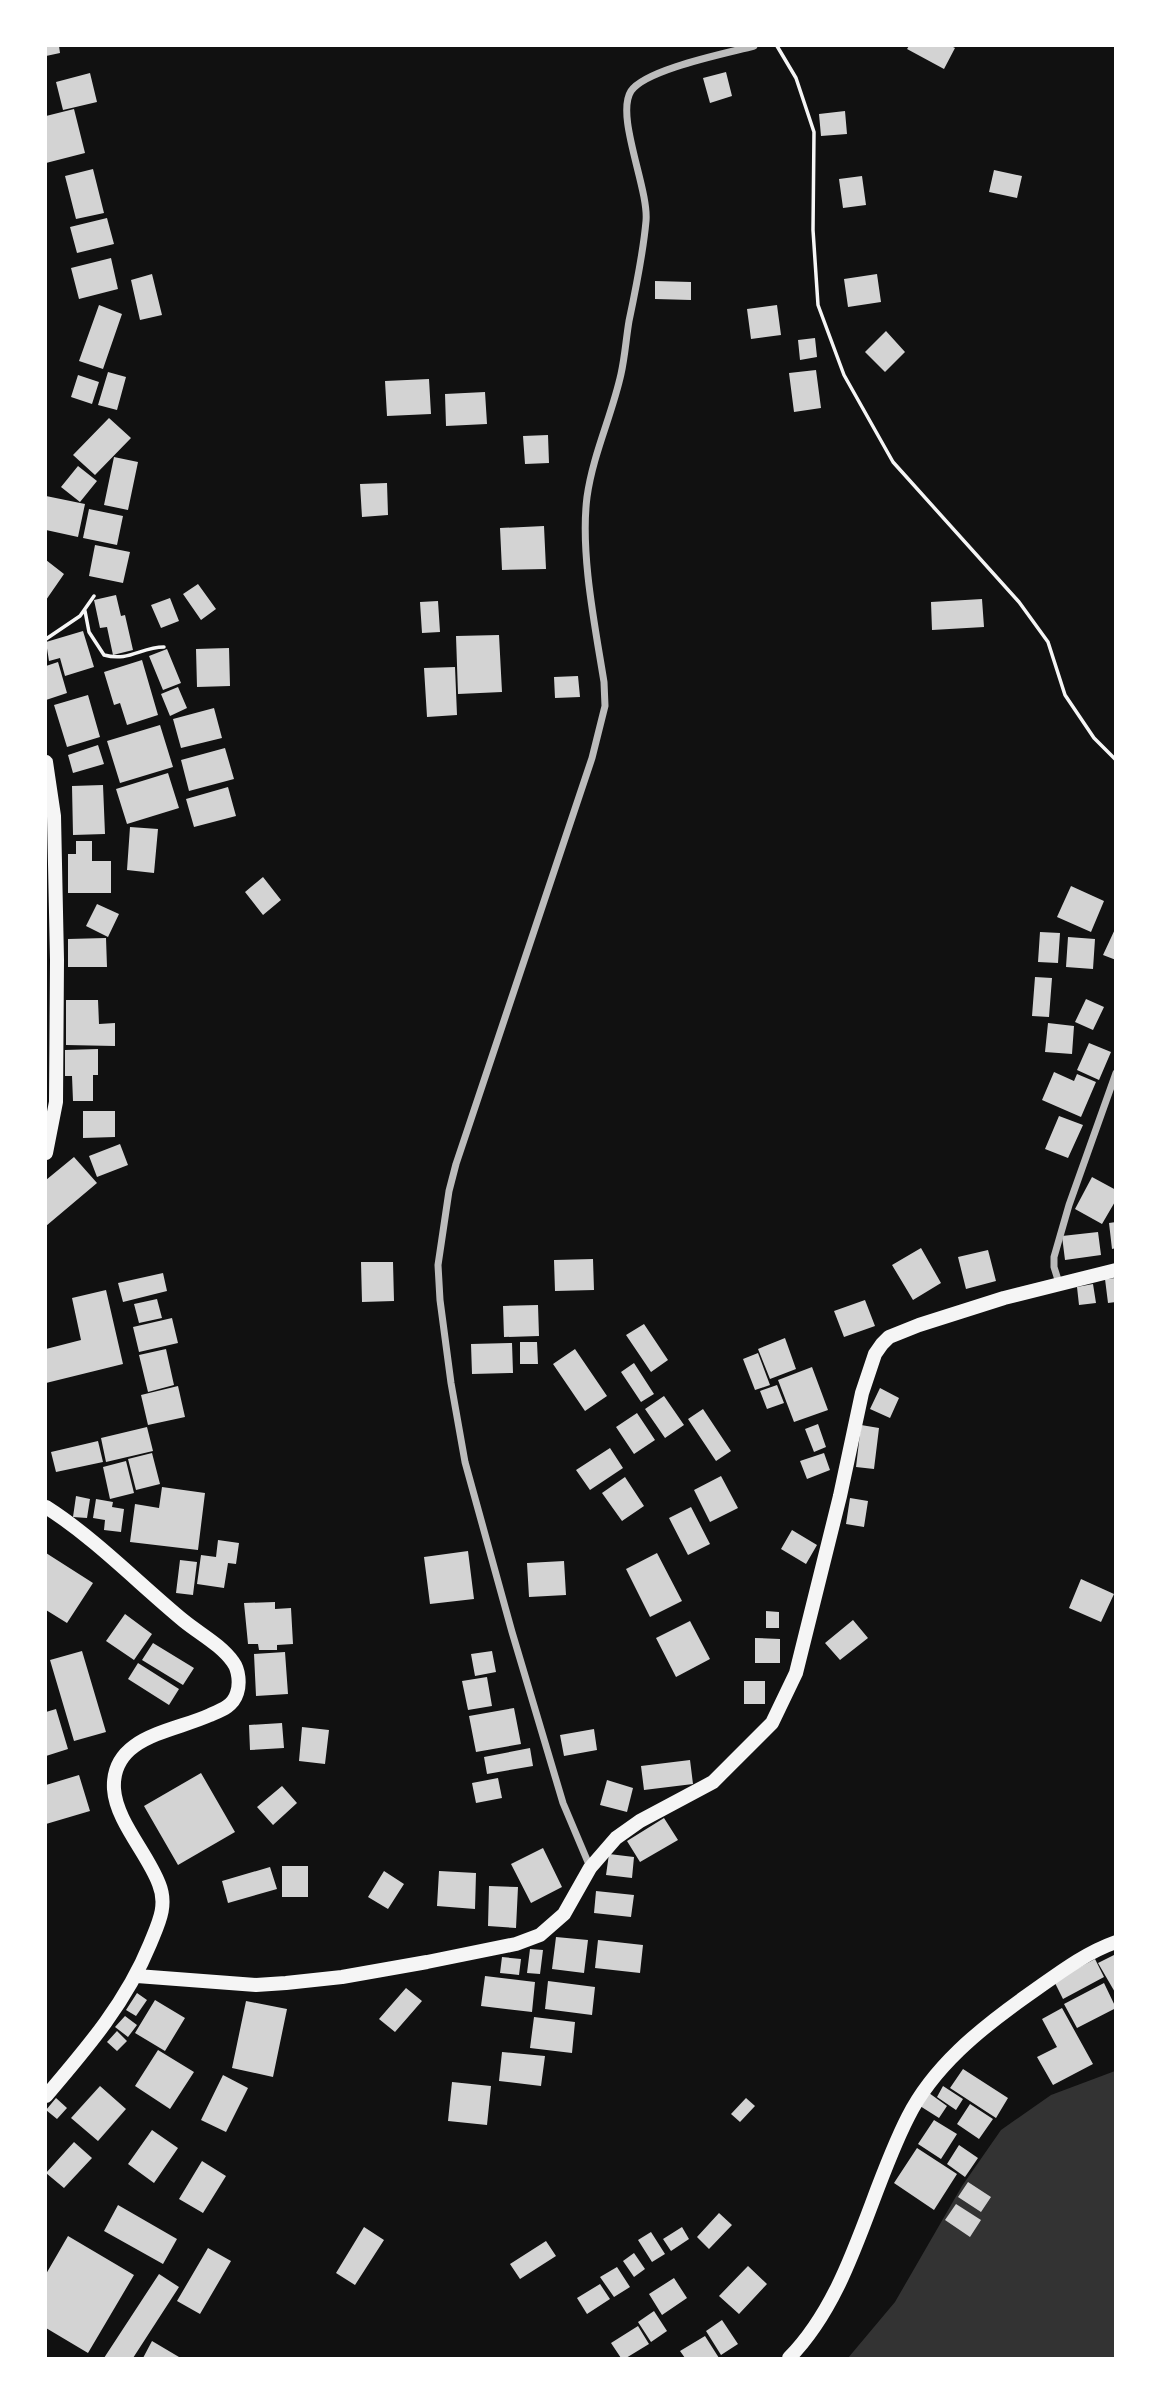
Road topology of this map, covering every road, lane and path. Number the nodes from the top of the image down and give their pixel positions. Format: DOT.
graph roads {
  1 [pos="754,46"];
  2 [pos="777,46"];
  3 [pos="94,596"];
  4 [pos="85,611"];
  5 [pos="46,639"];
  6 [pos="164,647"];
  7 [pos="1115,760"];
  8 [pos="46,762"];
  9 [pos="1115,1073"];
  10 [pos="46,1153"];
  11 [pos="1115,1270"];
  12 [pos="1059,1283"];
  13 [pos="46,1507"];
  14 [pos="590,1868"];
  15 [pos="1115,1942"];
  16 [pos="136,1976"];
  17 [pos="46,2096"];
  18 [pos="789,2358"];
  1 -- 14 [label="street"];
  2 -- 7 [label="path"];
  3 -- 4 [label="path"];
  4 -- 5 [label="path"];
  4 -- 6 [label="path"];
  8 -- 10 [label="main road"];
  9 -- 12 [label="street"];
  11 -- 12 [label="main road"];
  12 -- 14 [label="main road"];
  13 -- 16 [label="main road"];
  14 -- 16 [label="main road"];
  15 -- 18 [label="main road"];
  16 -- 17 [label="main road"];
}
